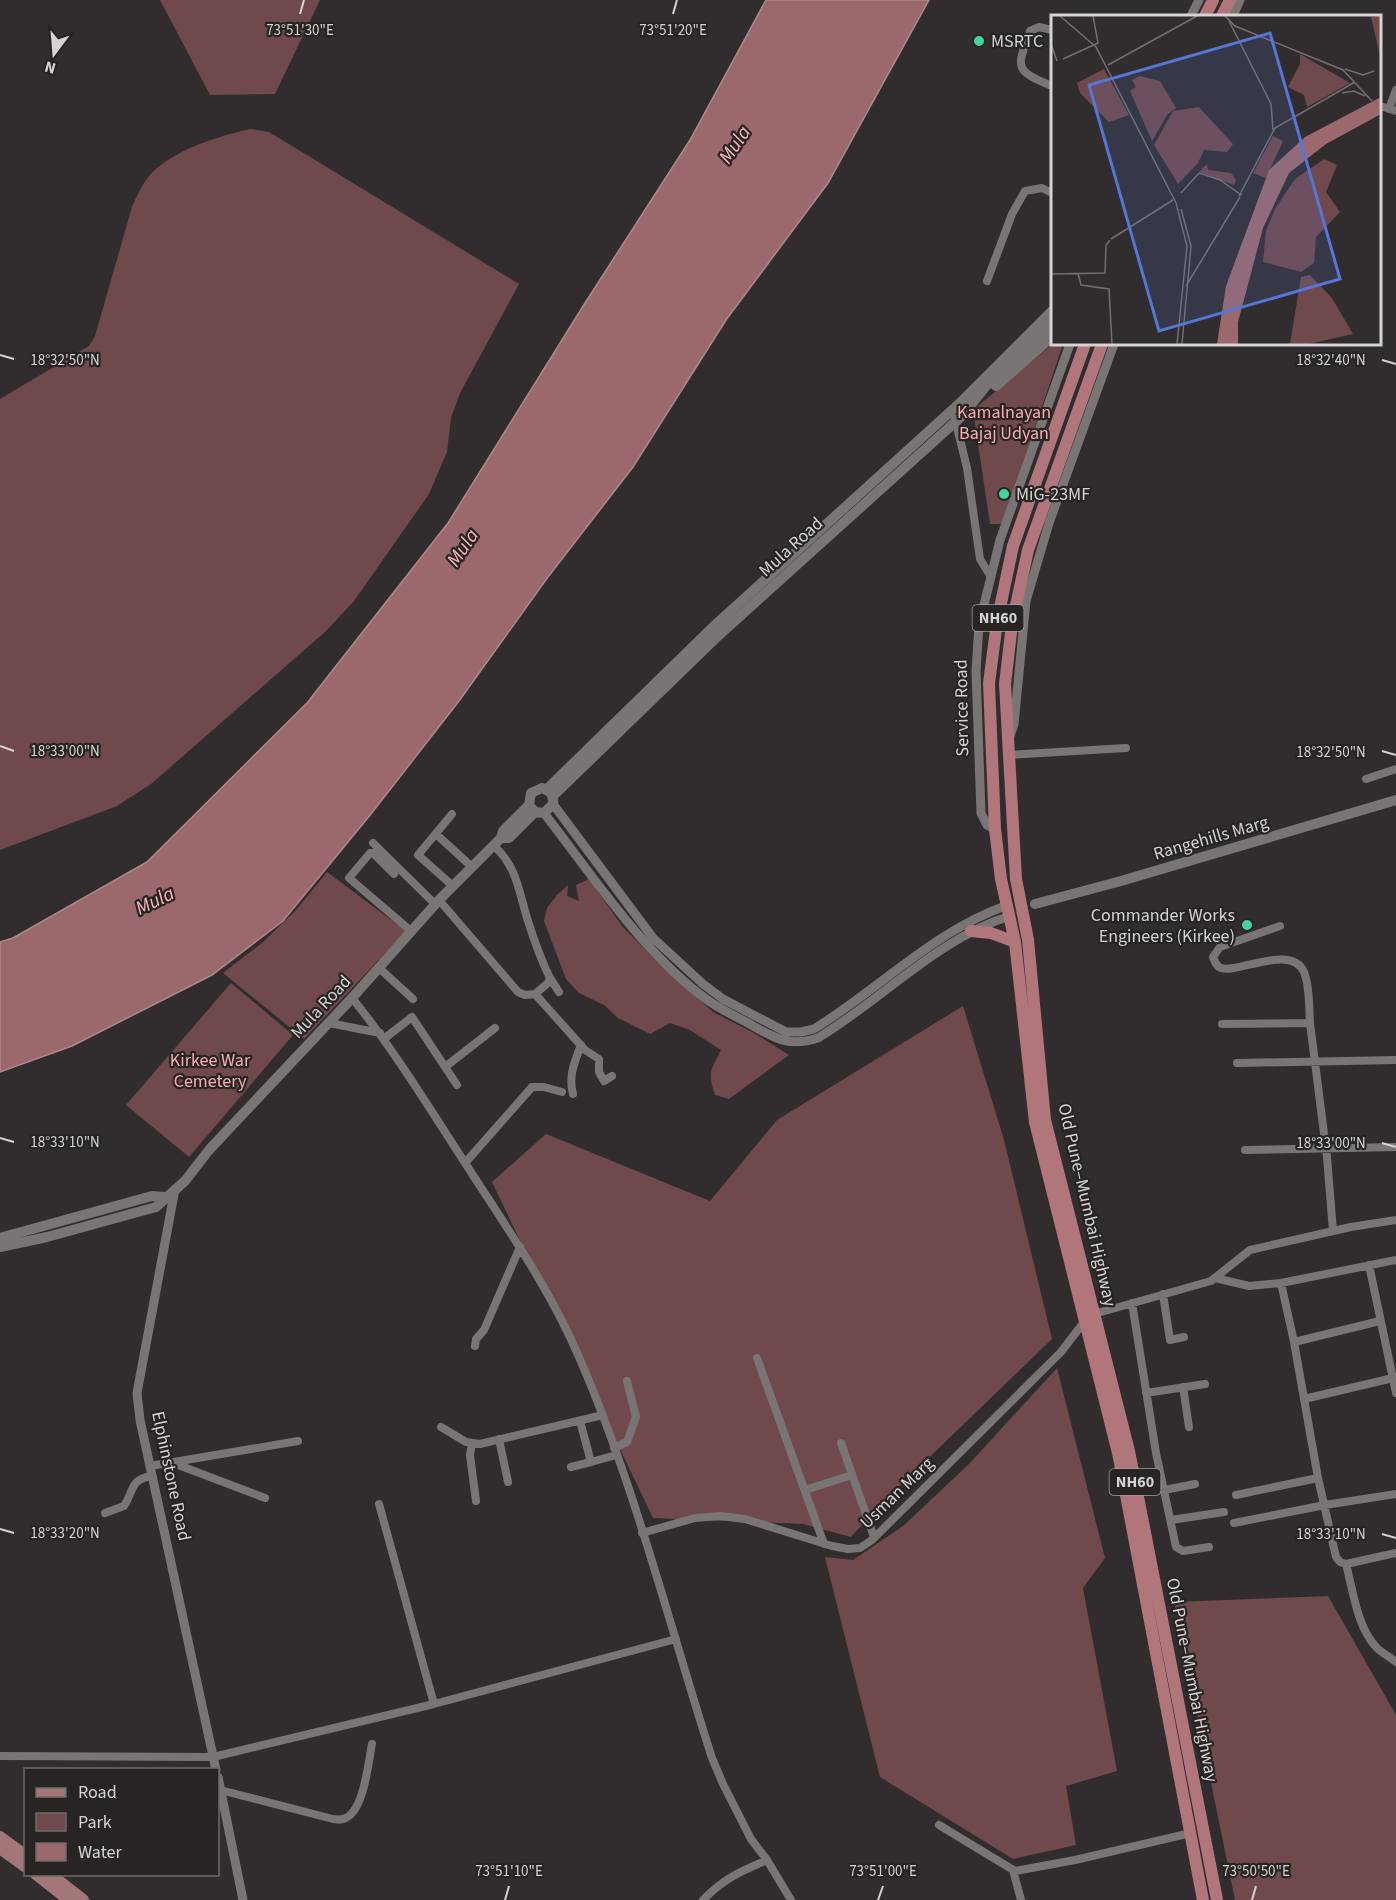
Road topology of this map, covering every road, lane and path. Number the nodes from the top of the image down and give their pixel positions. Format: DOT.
graph roads {
  1 [pos="1199,0"];
  2 [pos="1213,0"];
  3 [pos="1230,0"];
  4 [pos="1240,0"];
  5 [pos="1192,15"];
  6 [pos="1206,15"];
  7 [pos="1222,15"];
  8 [pos="1233,15"];
  9 [pos="1051,30"];
  10 [pos="1051,85"];
  11 [pos="1396,90"];
  12 [pos="1393,110"];
  13 [pos="1051,192"];
  14 [pos="987,281"];
  15 [pos="1051,313"];
  16 [pos="1051,326"];
  17 [pos="1051,339"];
  18 [pos="1070,345"];
  19 [pos="1085,345"];
  20 [pos="1102,345"];
  21 [pos="1114,345"];
  22 [pos="970,407"];
  23 [pos="954,408"];
  24 [pos="955,422"];
  25 [pos="991,577"];
  26 [pos="1126,748"];
  27 [pos="1009,749"];
  28 [pos="1396,769"];
  29 [pos="1366,779"];
  30 [pos="551,797"];
  31 [pos="1396,800"];
  32 [pos="536,810"];
  33 [pos="452,814"];
  34 [pos="995,829"];
  35 [pos="436,834"];
  36 [pos="497,842"];
  37 [pos="373,843"];
  38 [pos="472,867"];
  39 [pos="394,874"];
  40 [pos="453,886"];
  41 [pos="437,902"];
  42 [pos="1023,907"];
  43 [pos="1009,911"];
  44 [pos="1280,926"];
  45 [pos="411,931"];
  46 [pos="971,931"];
  47 [pos="1015,942"];
  48 [pos="379,968"];
  49 [pos="550,978"];
  50 [pos="560,992"];
  51 [pos="535,994"];
  52 [pos="352,998"];
  53 [pos="412,999"];
  54 [pos="329,1023"];
  55 [pos="1310,1023"];
  56 [pos="1222,1024"];
  57 [pos="495,1028"];
  58 [pos="382,1035"];
  59 [pos="581,1045"];
  60 [pos="1396,1060"];
  61 [pos="1315,1061"];
  62 [pos="1237,1063"];
  63 [pos="445,1066"];
  64 [pos="612,1076"];
  65 [pos="457,1085"];
  66 [pos="562,1092"];
  67 [pos="573,1094"];
  68 [pos="1396,1148"];
  69 [pos="1326,1149"];
  70 [pos="1245,1150"];
  71 [pos="465,1163"];
  72 [pos="175,1189"];
  73 [pos="1396,1220"];
  74 [pos="1333,1231"];
  75 [pos="2,1242"];
  76 [pos="520,1247"];
  77 [pos="1396,1260"];
  78 [pos="1369,1264"];
  79 [pos="1215,1278"];
  80 [pos="1281,1283"];
  81 [pos="1163,1294"];
  82 [pos="1132,1303"];
  83 [pos="1089,1318"];
  84 [pos="1380,1322"];
  85 [pos="1184,1337"];
  86 [pos="1293,1342"];
  87 [pos="475,1346"];
  88 [pos="757,1358"];
  89 [pos="1393,1378"];
  90 [pos="627,1381"];
  91 [pos="1205,1384"];
  92 [pos="1184,1387"];
  93 [pos="1146,1393"];
  94 [pos="1396,1393"];
  95 [pos="1304,1399"];
  96 [pos="603,1415"];
  97 [pos="580,1421"];
  98 [pos="441,1427"];
  99 [pos="1189,1427"];
  100 [pos="499,1439"];
  101 [pos="298,1441"];
  102 [pos="841,1443"];
  103 [pos="472,1444"];
  104 [pos="615,1452"];
  105 [pos="591,1462"];
  106 [pos="171,1463"];
  107 [pos="571,1467"];
  108 [pos="151,1471"];
  109 [pos="852,1475"];
  110 [pos="1318,1478"];
  111 [pos="508,1482"];
  112 [pos="1196,1484"];
  113 [pos="805,1490"];
  114 [pos="1164,1490"];
  115 [pos="1396,1494"];
  116 [pos="1236,1495"];
  117 [pos="266,1497"];
  118 [pos="476,1501"];
  119 [pos="379,1504"];
  120 [pos="1324,1505"];
  121 [pos="1224,1512"];
  122 [pos="105,1513"];
  123 [pos="1171,1520"];
  124 [pos="1233,1523"];
  125 [pos="642,1533"];
  126 [pos="874,1538"];
  127 [pos="824,1544"];
  128 [pos="1209,1547"];
  129 [pos="1396,1552"];
  130 [pos="1346,1564"];
  131 [pos="676,1639"];
  132 [pos="1396,1662"];
  133 [pos="434,1704"];
  134 [pos="372,1744"];
  135 [pos="0,1756"];
  136 [pos="213,1757"];
  137 [pos="216,1768"];
  138 [pos="219,1784"];
  139 [pos="220,1790"];
  140 [pos="939,1826"];
  141 [pos="1191,1833"];
  142 [pos="0,1837"];
  143 [pos="0,1848"];
  144 [pos="24,1855"];
  145 [pos="767,1860"];
  146 [pos="24,1866"];
  147 [pos="1013,1870"];
  148 [pos="37,1876"];
  149 [pos="51,1876"];
  150 [pos="69,1900"];
  151 [pos="83,1900"];
  152 [pos="243,1900"];
  153 [pos="703,1900"];
  154 [pos="791,1900"];
  155 [pos="1021,1900"];
  156 [pos="1203,1900"];
  157 [pos="1216,1900"];
  1 -- 5 [label="street"];
  2 -- 6 [label="highway"];
  3 -- 7 [label="highway"];
  4 -- 8 [label="street"];
  9 -- 10 [label="street"];
  11 -- 12 [label="street"];
  13 -- 14 [label="street"];
  15 -- 23 [label="main road"];
  16 -- 22 [label="main road, Mula Road"];
  17 -- 22 [label="main road"];
  18 -- 25 [label="street, Service Road"];
  19 -- 34 [label="highway, Old Pune–Mumbai Highway / NH60"];
  20 -- 27 [label="highway, Old Pune–Mumbai Highway / NH60"];
  21 -- 27 [label="street"];
  22 -- 24 [label="main road, Mula Road"];
  23 -- 24 [label="street"];
  23 -- 30 [label="main road"];
  24 -- 25 [label="street"];
  24 -- 30 [label="main road, Mula Road"];
  25 -- 34 [label="street, Service Road"];
  26 -- 27 [label="street"];
  27 -- 42 [label="highway, Old Pune–Mumbai Highway / NH60"];
  28 -- 29 [label="street"];
  30 -- 32 [label="main road, Mula Road"];
  30 -- 32 [label="main road, Mula Road"];
  30 -- 43 [label="street"];
  31 -- 42 [label="main road, Rangehills Marg"];
  32 -- 36 [label="main road, Mula Road"];
  32 -- 46 [label="street"];
  33 -- 35 [label="street"];
  34 -- 43 [label="highway, Old Pune–Mumbai Highway / NH60"];
  35 -- 38 [label="street"];
  35 -- 40 [label="street"];
  36 -- 38 [label="main road, Mula Road"];
  36 -- 49 [label="street"];
  37 -- 41 [label="street"];
  38 -- 40 [label="main road, Mula Road"];
  39 -- 45 [label="street"];
  40 -- 41 [label="main road, Mula Road"];
  41 -- 45 [label="main road, Mula Road"];
  41 -- 51 [label="street"];
  42 -- 43 [label="main road"];
  42 -- 83 [label="highway, Old Pune–Mumbai Highway / NH60"];
  43 -- 46 [label="street"];
  43 -- 47 [label="highway, Old Pune–Mumbai Highway / NH60"];
  44 -- 55 [label="street"];
  45 -- 48 [label="main road, Mula Road"];
  46 -- 47 [label="highway"];
  47 -- 83 [label="highway, Old Pune–Mumbai Highway / NH60"];
  48 -- 52 [label="main road, Mula Road"];
  48 -- 53 [label="street"];
  49 -- 50 [label="street"];
  49 -- 51 [label="street"];
  51 -- 59 [label="street"];
  52 -- 54 [label="main road, Mula Road"];
  52 -- 58 [label="street"];
  54 -- 58 [label="street"];
  54 -- 72 [label="main road, Mula Road"];
  55 -- 56 [label="street"];
  55 -- 61 [label="street"];
  57 -- 63 [label="street"];
  58 -- 63 [label="street"];
  58 -- 71 [label="street"];
  59 -- 64 [label="street"];
  59 -- 67 [label="street"];
  60 -- 61 [label="street"];
  61 -- 62 [label="street"];
  61 -- 69 [label="street"];
  63 -- 65 [label="street"];
  66 -- 71 [label="street"];
  68 -- 69 [label="street"];
  69 -- 70 [label="street"];
  69 -- 74 [label="street"];
  71 -- 76 [label="street"];
  72 -- 75 [label="main road, Mula Road"];
  72 -- 108 [label="street, Elphinstone Road"];
  73 -- 74 [label="street"];
  74 -- 79 [label="street"];
  76 -- 87 [label="street"];
  76 -- 96 [label="street"];
  77 -- 78 [label="street"];
  78 -- 80 [label="street"];
  78 -- 84 [label="street"];
  79 -- 80 [label="street"];
  79 -- 81 [label="street"];
  80 -- 86 [label="street"];
  81 -- 82 [label="street"];
  81 -- 85 [label="street"];
  82 -- 83 [label="street"];
  82 -- 93 [label="street"];
  83 -- 126 [label="street, Usman Marg"];
  83 -- 141 [label="highway, Old Pune–Mumbai Highway / NH60"];
  83 -- 157 [label="highway, Old Pune–Mumbai Highway / NH60"];
  84 -- 86 [label="street"];
  84 -- 89 [label="street"];
  86 -- 95 [label="street"];
  88 -- 113 [label="street"];
  89 -- 94 [label="street"];
  89 -- 95 [label="street"];
  90 -- 104 [label="street"];
  91 -- 92 [label="street"];
  92 -- 93 [label="street"];
  92 -- 99 [label="street"];
  93 -- 114 [label="street"];
  95 -- 110 [label="street"];
  96 -- 97 [label="street"];
  96 -- 104 [label="street"];
  97 -- 100 [label="street"];
  97 -- 105 [label="street"];
  98 -- 103 [label="street"];
  100 -- 103 [label="street"];
  100 -- 111 [label="street"];
  101 -- 106 [label="street"];
  102 -- 109 [label="street"];
  103 -- 118 [label="street"];
  104 -- 105 [label="street"];
  104 -- 125 [label="street"];
  105 -- 107 [label="street"];
  106 -- 108 [label="street"];
  106 -- 117 [label="street"];
  108 -- 122 [label="street"];
  108 -- 136 [label="street, Elphinstone Road"];
  109 -- 113 [label="street"];
  109 -- 126 [label="street"];
  110 -- 116 [label="street"];
  110 -- 120 [label="street"];
  112 -- 114 [label="street"];
  113 -- 127 [label="street"];
  114 -- 123 [label="street"];
  115 -- 120 [label="street"];
  119 -- 133 [label="street"];
  120 -- 124 [label="street"];
  120 -- 130 [label="street"];
  121 -- 123 [label="street"];
  123 -- 128 [label="street"];
  125 -- 127 [label="street, Usman Marg"];
  125 -- 131 [label="street"];
  126 -- 127 [label="street, Usman Marg"];
  129 -- 130 [label="street"];
  130 -- 132 [label="street"];
  131 -- 133 [label="street"];
  131 -- 145 [label="street"];
  133 -- 136 [label="street"];
  134 -- 139 [label="street"];
  135 -- 136 [label="street"];
  136 -- 137 [label="street, Elphinstone Road"];
  138 -- 139 [label="street"];
  139 -- 152 [label="street"];
  140 -- 147 [label="street"];
  141 -- 147 [label="street"];
  141 -- 156 [label="highway, Old Pune–Mumbai Highway / NH60"];
  142 -- 144 [label="main road"];
  143 -- 146 [label="main road"];
  145 -- 153 [label="street"];
  145 -- 154 [label="street"];
  147 -- 155 [label="street"];
  148 -- 150 [label="main road"];
  149 -- 151 [label="main road"];
}
